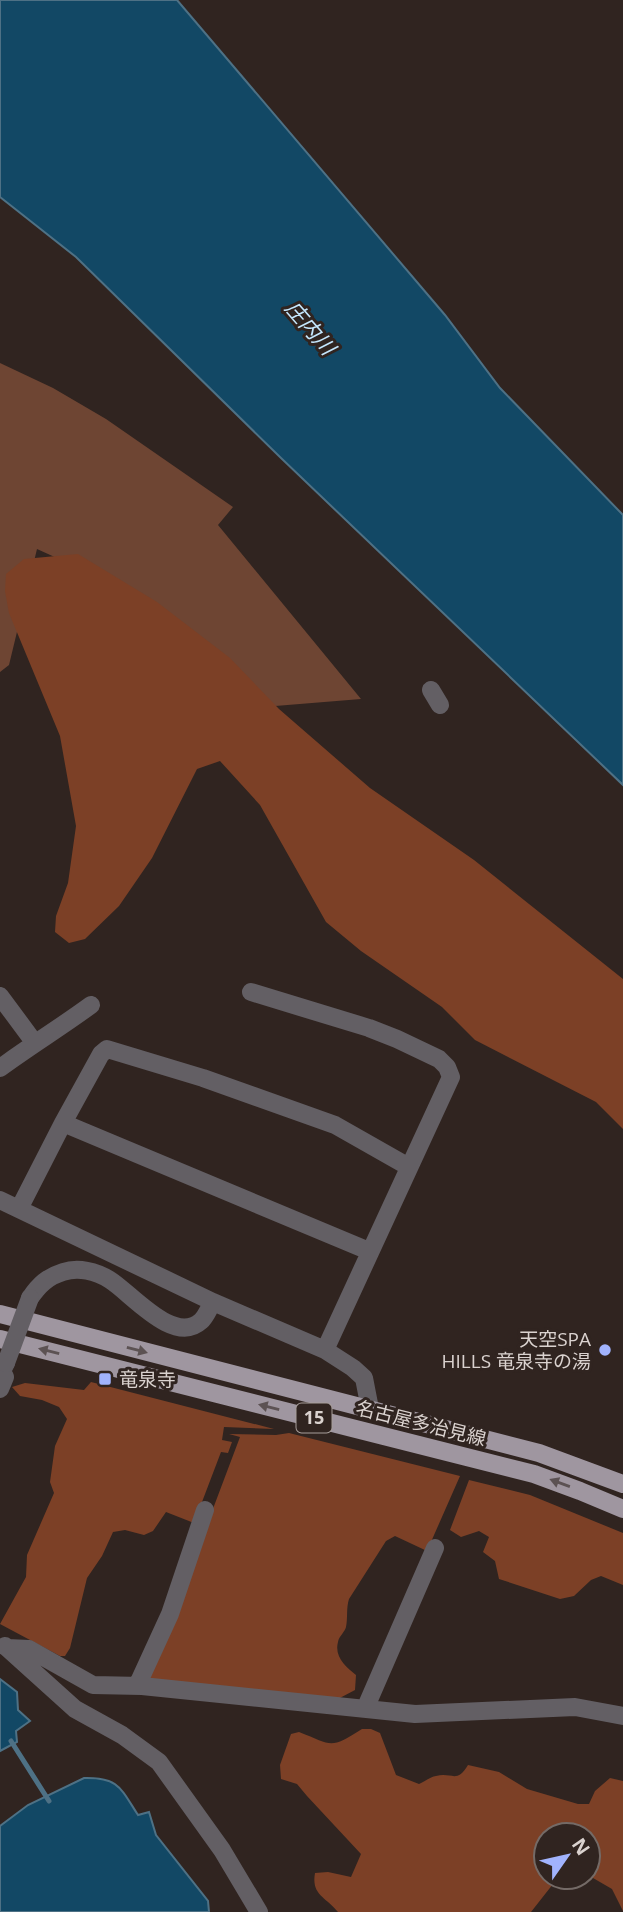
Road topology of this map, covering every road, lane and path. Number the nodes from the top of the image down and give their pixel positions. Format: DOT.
graph roads {
  1 [pos="251,992"];
  2 [pos="0,996"];
  3 [pos="91,1005"];
  4 [pos="34,1042"];
  5 [pos="0,1068"];
  6 [pos="63,1123"];
  7 [pos="409,1167"];
  8 [pos="0,1200"];
  9 [pos="19,1209"];
  10 [pos="369,1251"];
  11 [pos="213,1302"];
  12 [pos="0,1314"];
  13 [pos="0,1339"];
  14 [pos="325,1350"];
  15 [pos="3,1368"];
  16 [pos="0,1389"];
  17 [pos="370,1409"];
  18 [pos="623,1483"];
  19 [pos="623,1509"];
  20 [pos="205,1510"];
  21 [pos="435,1548"];
  22 [pos="4,1644"];
  23 [pos="137,1686"];
  24 [pos="365,1709"];
  25 [pos="623,1716"];
  26 [pos="259,1912"];
  1 -- 7 [label="street"];
  2 -- 4 [label="street"];
  3 -- 4 [label="street"];
  4 -- 5 [label="street"];
  6 -- 7 [label="street"];
  6 -- 9 [label="street"];
  6 -- 10 [label="street"];
  7 -- 10 [label="street"];
  8 -- 9 [label="street"];
  9 -- 11 [label="street"];
  10 -- 14 [label="street"];
  11 -- 14 [label="street"];
  11 -- 15 [label="street, bridge"];
  12 -- 17 [label="main road, 名古屋多治見線 / 15, one-way"];
  19 -- 13 [label="main road, 名古屋多治見線 / 15, one-way"];
  14 -- 17 [label="street"];
  15 -- 16 [label="street"];
  17 -- 18 [label="main road, 名古屋多治見線 / 15"];
  20 -- 23 [label="street"];
  21 -- 24 [label="street"];
  22 -- 23 [label="street"];
  22 -- 26 [label="street"];
  23 -- 24 [label="street"];
  24 -- 25 [label="street"];
}
